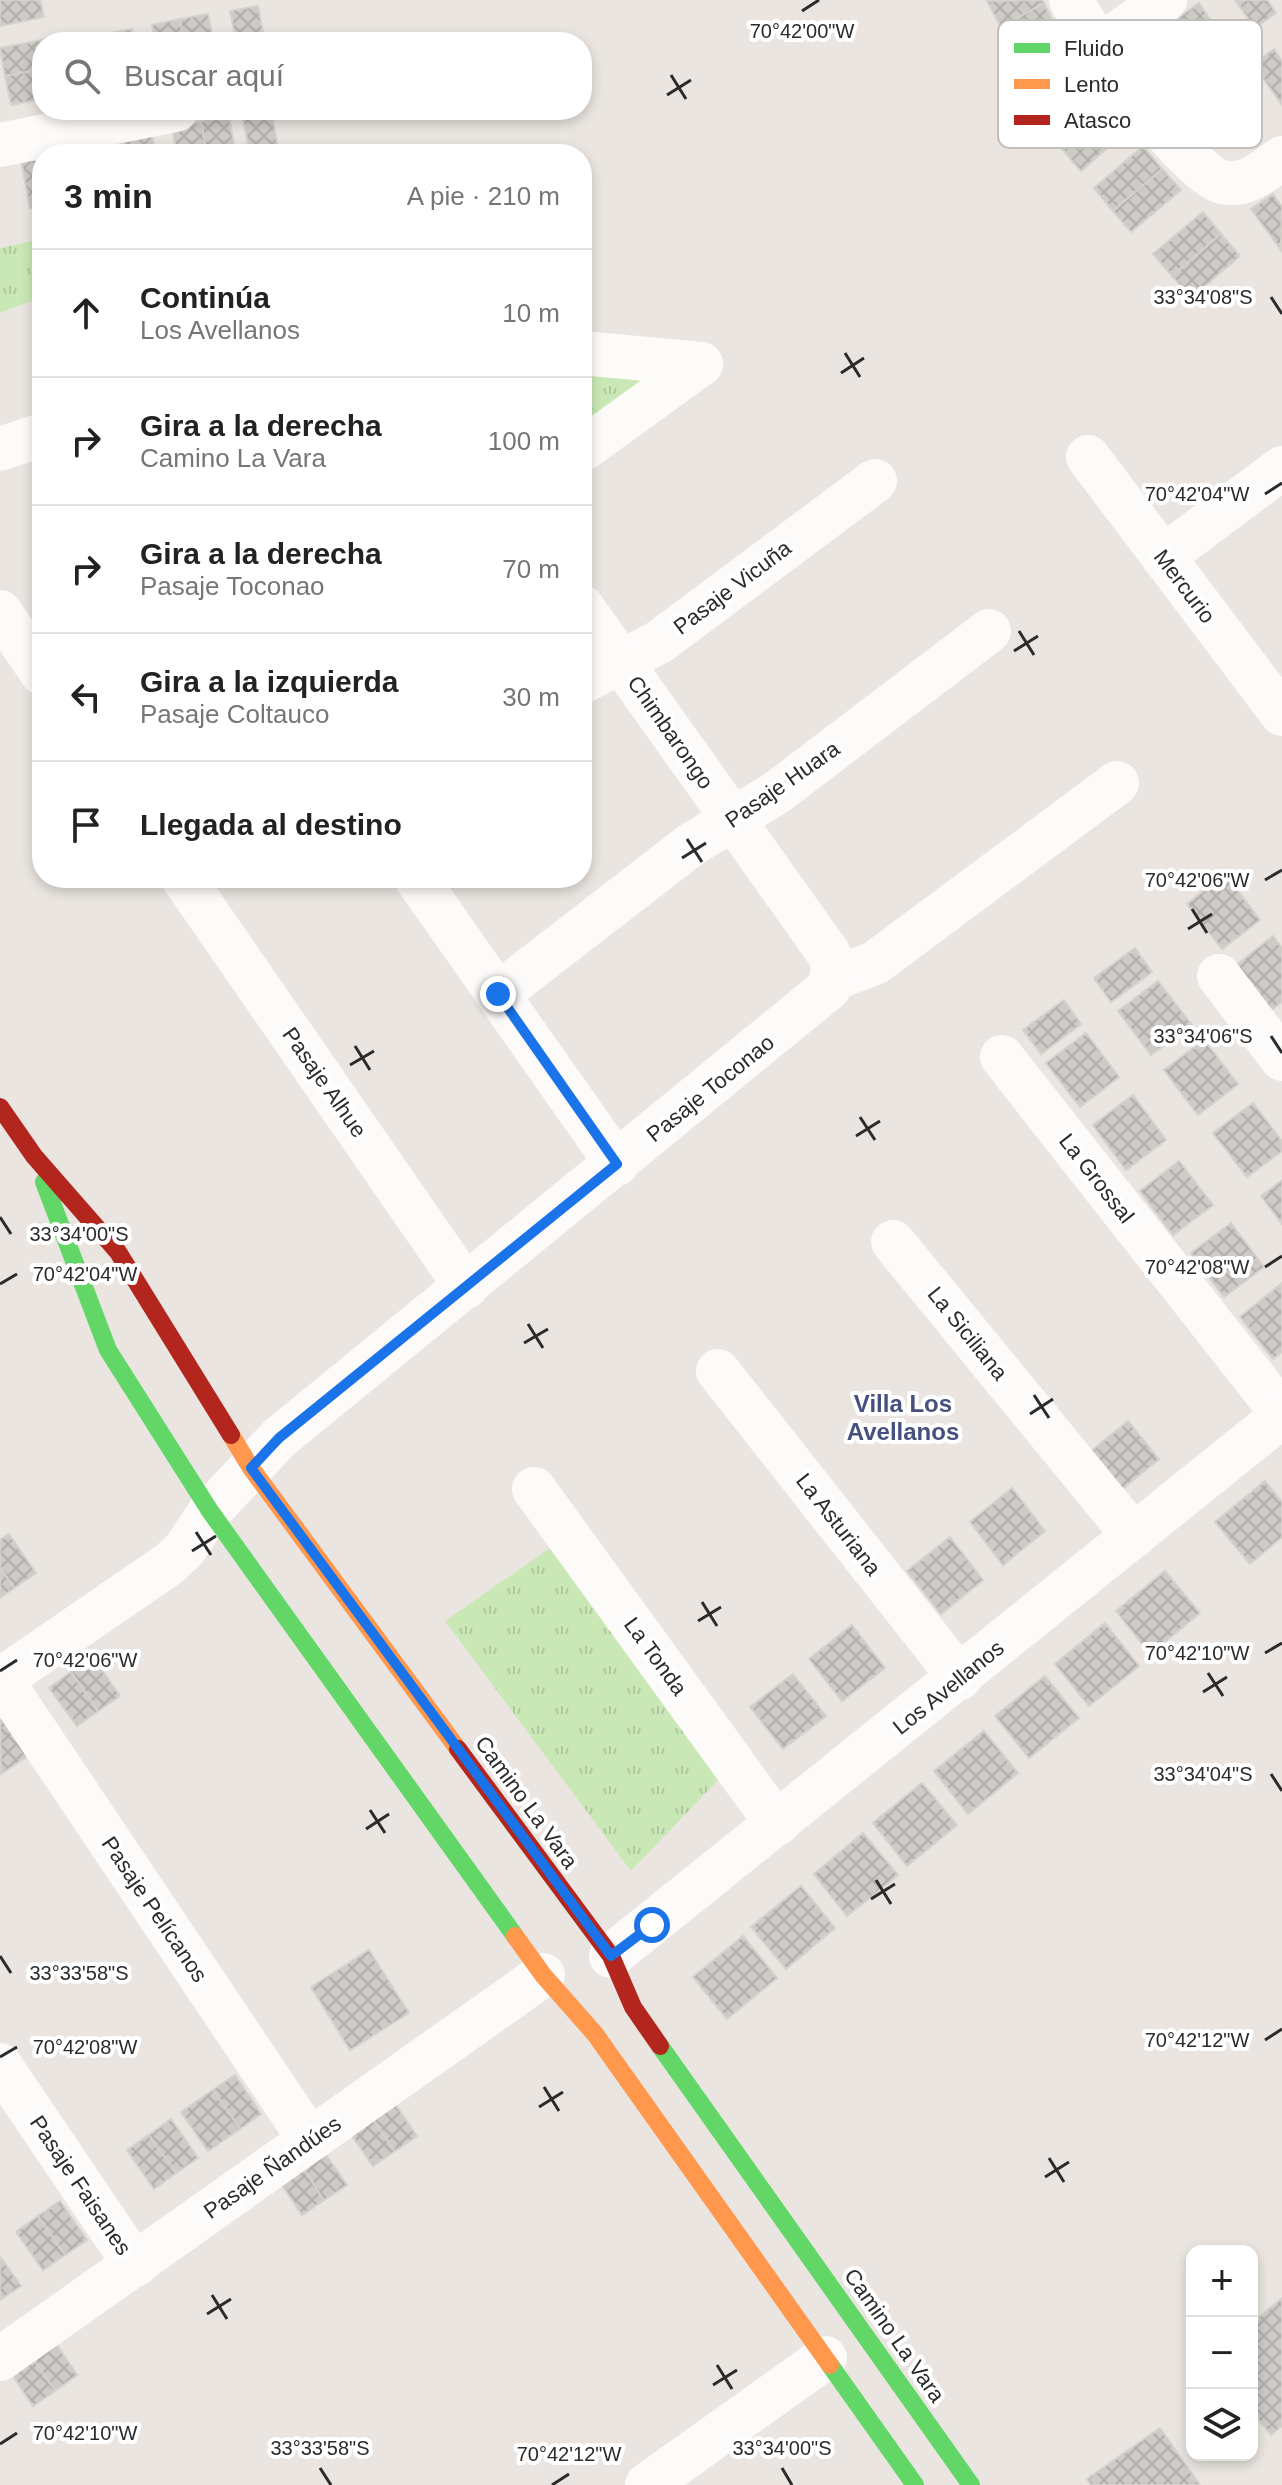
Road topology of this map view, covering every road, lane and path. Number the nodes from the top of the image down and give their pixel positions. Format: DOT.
graph roads {
  1 [pos="1071,0"];
  2 [pos="1165,0"];
  3 [pos="1082,20"];
  4 [pos="1136,20"];
  5 [pos="126,120"];
  6 [pos="0,145"];
  7 [pos="1183,148"];
  8 [pos="1282,158"];
  9 [pos="592,354"];
  10 [pos="32,438"];
  11 [pos="592,443"];
  12 [pos="0,449"];
  13 [pos="1088,457"];
  14 [pos="1282,468"];
  15 [pos="875,481"];
  16 [pos="1163,557"];
  17 [pos="0,612"];
  18 [pos="592,621"];
  19 [pos="989,631"];
  20 [pos="32,658"];
  21 [pos="621,662"];
  22 [pos="592,677"];
  23 [pos="1282,714"];
  24 [pos="1117,783"];
  25 [pos="733,819"];
  26 [pos="190,888"];
  27 [pos="423,888"];
  28 [pos="1219,976"];
  29 [pos="833,979"];
  30 [pos="498,994"];
  31 [pos="1002,1057"];
  32 [pos="1282,1059"];
  33 [pos="0,1107"];
  34 [pos="34,1156"];
  35 [pos="617,1164"];
  36 [pos="893,1242"];
  37 [pos="466,1287"];
  38 [pos="718,1371"];
  39 [pos="1282,1414"];
  40 [pos="251,1468"];
  41 [pos="534,1489"];
  42 [pos="210,1511"];
  43 [pos="1134,1536"];
  44 [pos="960,1678"];
  45 [pos="0,1679"];
  46 [pos="777,1824"];
  47 [pos="592,1938"];
  48 [pos="541,1965"];
  49 [pos="0,2065"];
  50 [pos="310,2140"];
  51 [pos="135,2265"];
  52 [pos="825,2358"];
  53 [pos="0,2359"];
  54 [pos="647,2485"];
  55 [pos="915,2485"];
  56 [pos="971,2485"];
  1 -- 3 [label="street"];
  2 -- 4 [label="street"];
  5 -- 6 [label="street"];
  7 -- 8 [label="street"];
  9 -- 11 [label="street"];
  10 -- 12 [label="street"];
  13 -- 16 [label="street, Mercurio"];
  14 -- 16 [label="street"];
  15 -- 21 [label="street, Pasaje Vicuña"];
  16 -- 23 [label="street, Mercurio"];
  17 -- 20 [label="street"];
  18 -- 21 [label="street, Chimbarongo"];
  19 -- 25 [label="street, Pasaje Huara"];
  21 -- 22 [label="street, Pasaje Vicuña"];
  21 -- 25 [label="street, Chimbarongo"];
  24 -- 29 [label="street, Pasaje Toconao"];
  25 -- 29 [label="street, Chimbarongo"];
  25 -- 30 [label="street, Pasaje Huara"];
  26 -- 37 [label="street, Pasaje Alhue"];
  27 -- 30 [label="street"];
  28 -- 32 [label="street"];
  29 -- 35 [label="street, Pasaje Toconao"];
  30 -- 35 [label="street"];
  31 -- 39 [label="street, La Grossal"];
  33 -- 34 [label="street, Camino La Vara"];
  34 -- 40 [label="street, Camino La Vara"];
  34 -- 42 [label="street, Camino La Vara"];
  35 -- 37 [label="street, Pasaje Toconao"];
  36 -- 43 [label="street, La Siciliana"];
  37 -- 40 [label="street, Pasaje Toconao"];
  38 -- 44 [label="street, La Asturiana"];
  39 -- 43 [label="street, Los Avellanos"];
  40 -- 42 [label="street, Pasaje Toconao"];
  40 -- 47 [label="street, Camino La Vara"];
  41 -- 46 [label="street, La Tonda"];
  42 -- 45 [label="street, Pasaje Toconao"];
  42 -- 48 [label="street, Camino La Vara"];
  43 -- 44 [label="street, Los Avellanos"];
  44 -- 46 [label="street, Los Avellanos"];
  45 -- 50 [label="street, Pasaje Pelícanos"];
  46 -- 47 [label="street, Los Avellanos"];
  47 -- 56 [label="street, Camino La Vara"];
  48 -- 50 [label="street, Pasaje Ñandúes"];
  48 -- 52 [label="street, Camino La Vara"];
  49 -- 51 [label="street, Pasaje Faisanes"];
  50 -- 51 [label="street, Pasaje Ñandúes"];
  51 -- 53 [label="street, Pasaje Ñandúes"];
  52 -- 54 [label="street"];
  52 -- 55 [label="street, Camino La Vara"];
}
